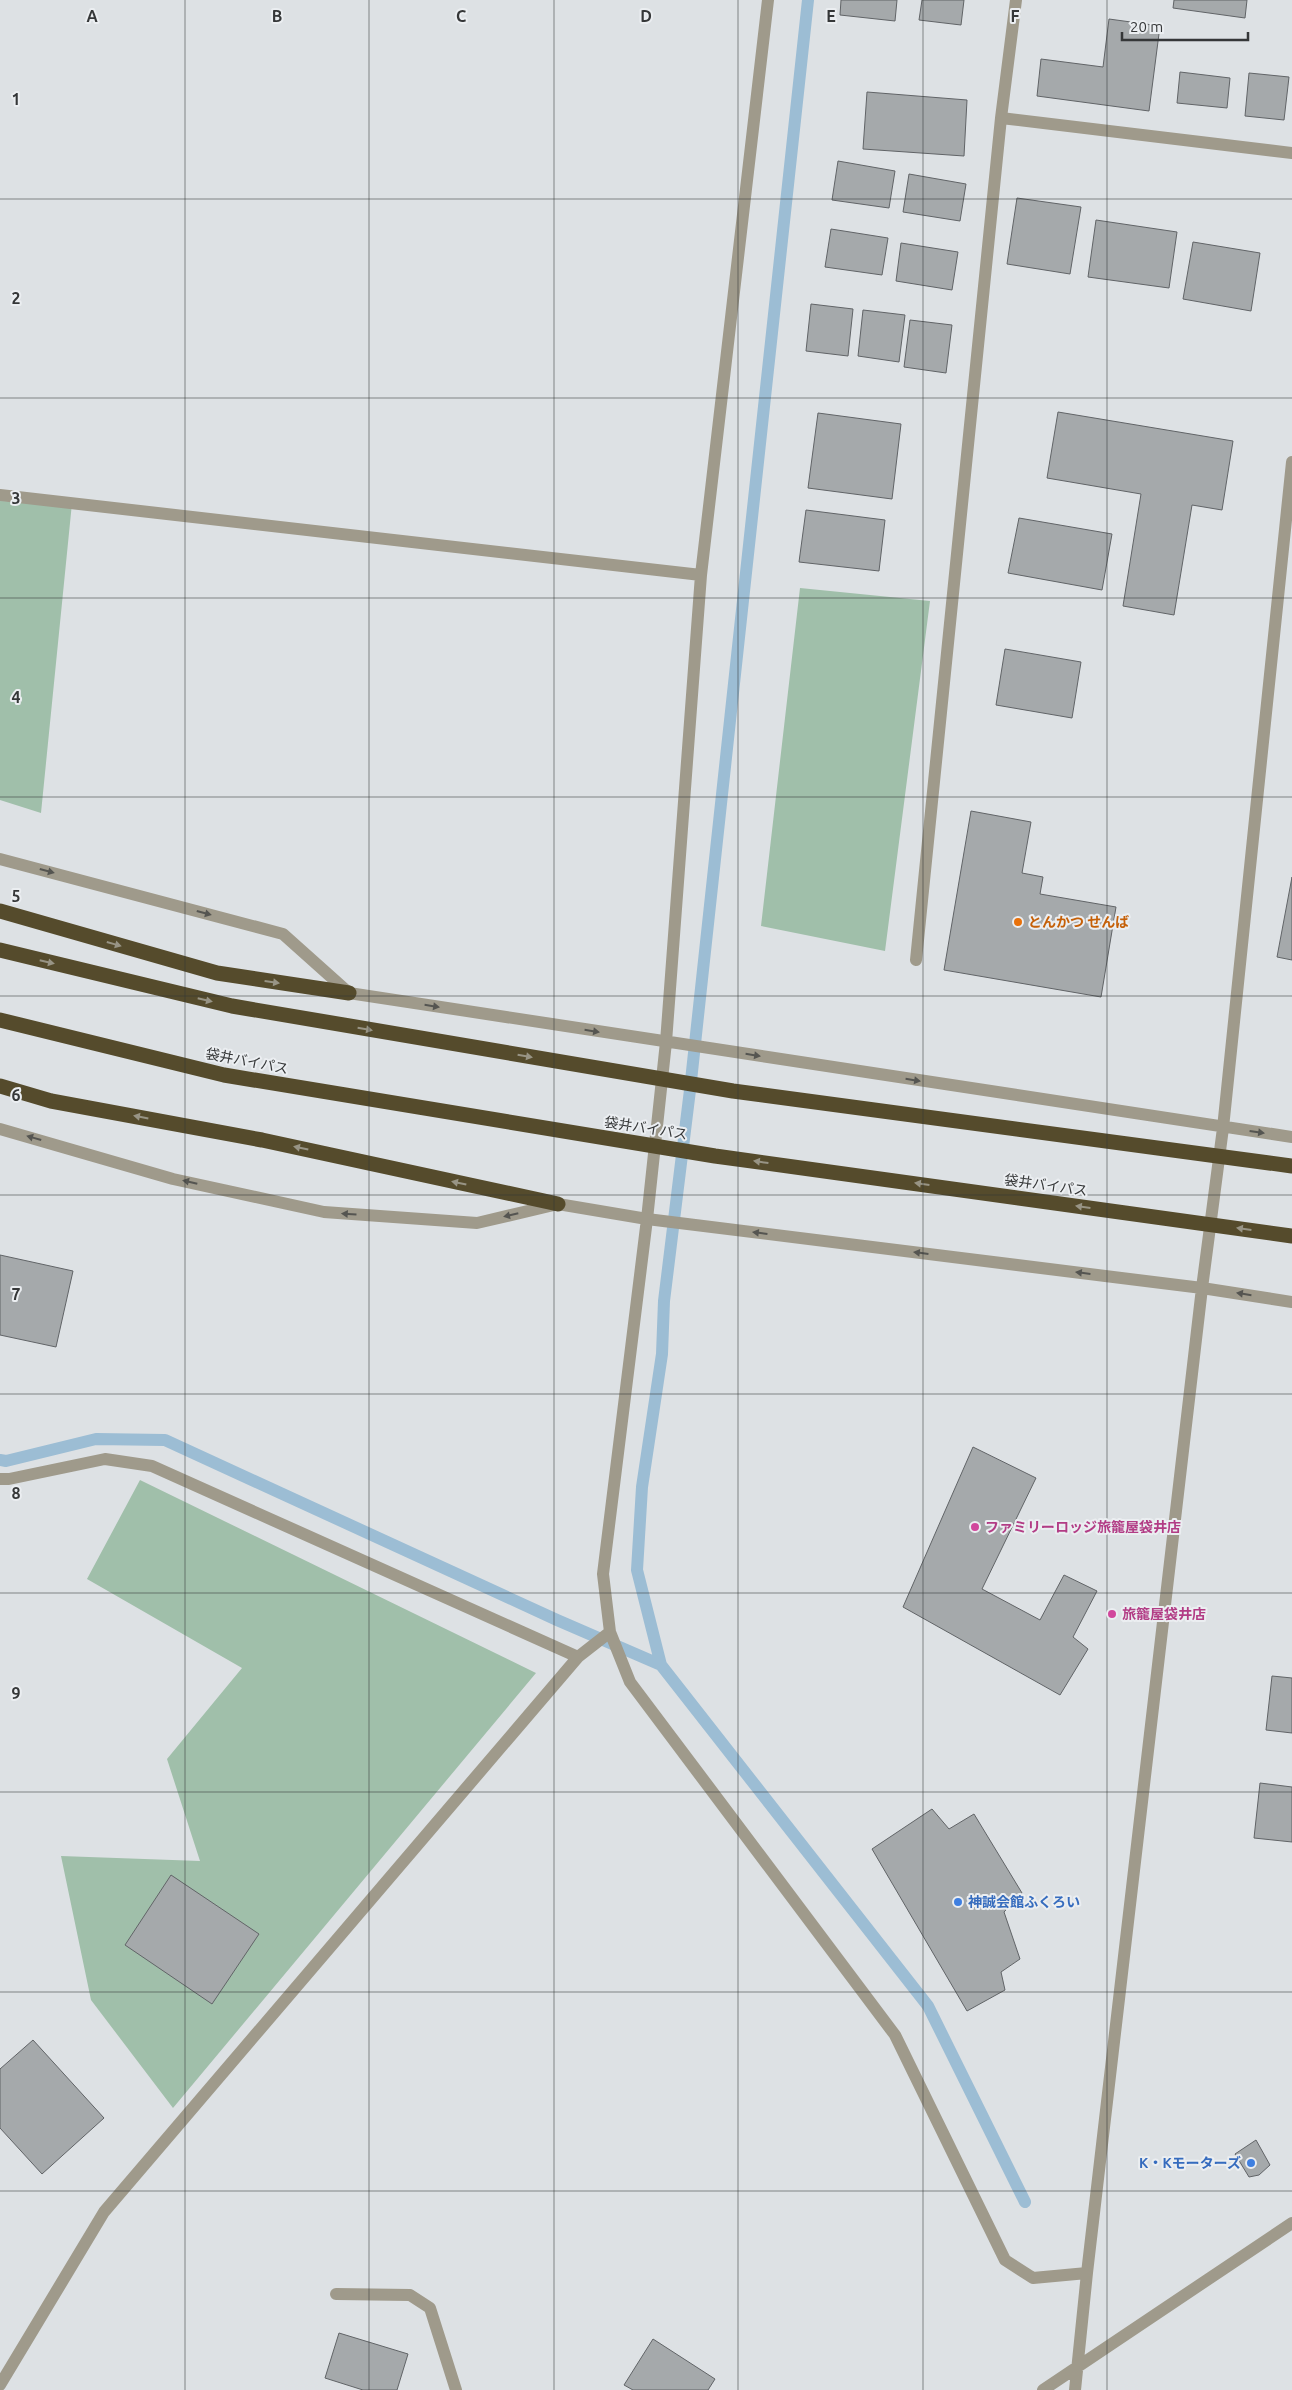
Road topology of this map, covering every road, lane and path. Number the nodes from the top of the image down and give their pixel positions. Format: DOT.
graph roads {
  1 [pos="768,0"];
  2 [pos="1016,0"];
  3 [pos="1001,118"];
  4 [pos="1292,153"];
  5 [pos="1292,462"];
  6 [pos="0,495"];
  7 [pos="701,575"];
  8 [pos="0,859"];
  9 [pos="0,911"];
  10 [pos="0,950"];
  11 [pos="916,960"];
  12 [pos="349,993"];
  13 [pos="0,1020"];
  14 [pos="666,1042"];
  15 [pos="0,1086"];
  16 [pos="0,1128"];
  17 [pos="1223,1128"];
  18 [pos="1292,1137"];
  19 [pos="1292,1166"];
  20 [pos="558,1204"];
  21 [pos="647,1219"];
  22 [pos="1292,1236"];
  23 [pos="1202,1288"];
  24 [pos="1292,1302"];
  25 [pos="0,1479"];
  26 [pos="610,1632"];
  27 [pos="578,1656"];
  28 [pos="1290,2228"];
  29 [pos="1087,2273"];
  30 [pos="336,2294"];
  31 [pos="1077,2367"];
  32 [pos="0,2385"];
  33 [pos="456,2390"];
  34 [pos="1043,2390"];
  35 [pos="1075,2390"];
  1 -- 7 [label="street"];
  2 -- 3 [label="street"];
  3 -- 4 [label="street"];
  3 -- 11 [label="street"];
  5 -- 17 [label="street"];
  6 -- 7 [label="street"];
  7 -- 14 [label="street"];
  8 -- 12 [label="street, one-way"];
  9 -- 12 [label="highway, one-way"];
  10 -- 19 [label="highway, one-way, bridge"];
  12 -- 14 [label="street, one-way"];
  22 -- 13 [label="highway, 袋井バイパス, one-way, bridge"];
  14 -- 17 [label="street, one-way"];
  14 -- 21 [label="street"];
  20 -- 15 [label="highway, one-way"];
  20 -- 16 [label="street, one-way"];
  17 -- 18 [label="street, one-way"];
  17 -- 23 [label="street"];
  20 -- 21 [label="street"];
  23 -- 21 [label="street, one-way"];
  21 -- 26 [label="street"];
  24 -- 23 [label="street, one-way"];
  23 -- 29 [label="street"];
  25 -- 27 [label="street"];
  26 -- 27 [label="street"];
  26 -- 29 [label="street"];
  27 -- 32 [label="street"];
  28 -- 31 [label="street"];
  29 -- 31 [label="street"];
  30 -- 33 [label="street"];
  31 -- 34 [label="street"];
  31 -- 35 [label="street"];
}
